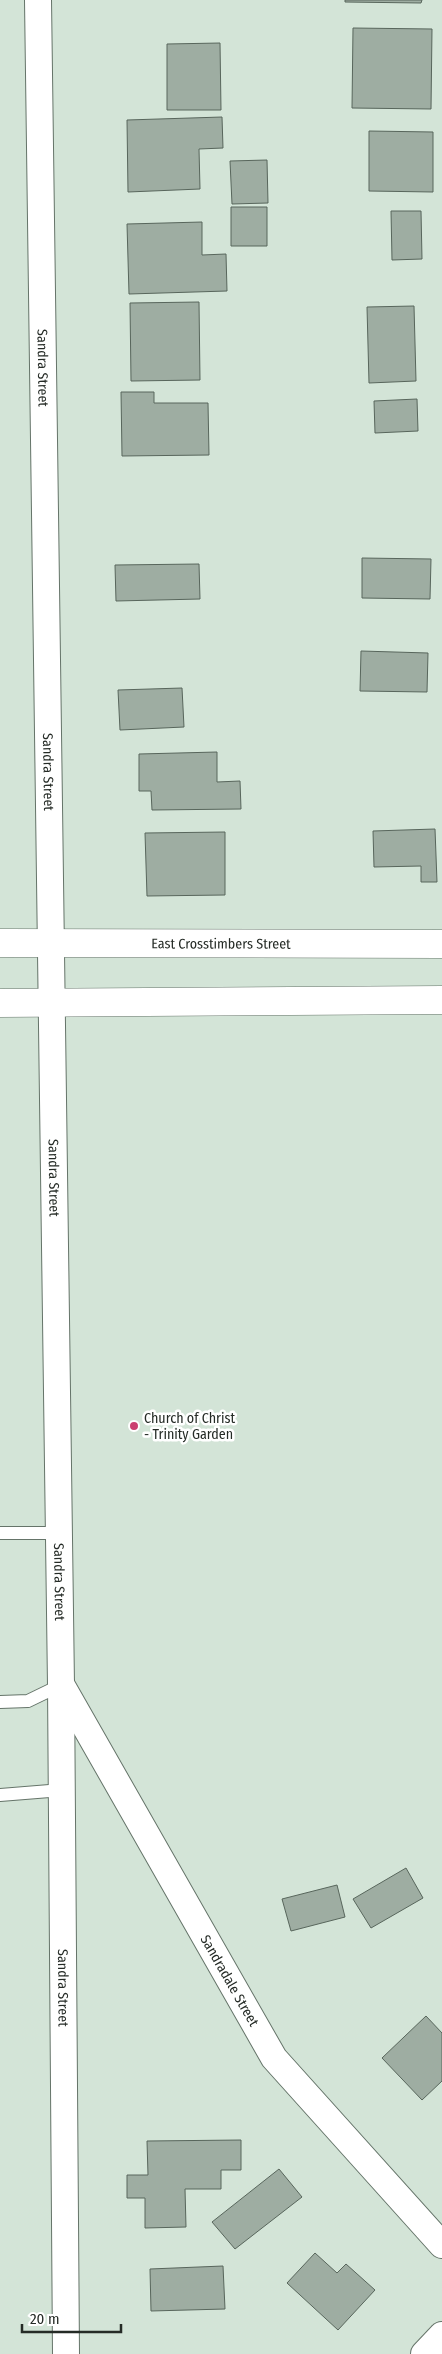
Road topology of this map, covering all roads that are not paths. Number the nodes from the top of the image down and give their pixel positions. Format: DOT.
graph roads {
  1 [pos="38,0"];
  2 [pos="51,942"];
  3 [pos="0,943"];
  4 [pos="442,944"];
  5 [pos="442,1000"];
  6 [pos="0,1003"];
  7 [pos="52,1003"];
  8 [pos="0,1533"];
  9 [pos="60,1533"];
  10 [pos="61,1685"];
  11 [pos="0,1702"];
  12 [pos="62,1790"];
  13 [pos="0,1795"];
  14 [pos="442,2245"];
  15 [pos="442,2335"];
  16 [pos="66,2354"];
  17 [pos="424,2354"];
  1 -- 2 [label="street, Sandra Street"];
  2 -- 3 [label="main road, East Crosstimbers Street"];
  2 -- 4 [label="main road, East Crosstimbers Street"];
  2 -- 7 [label="street, Sandra Street"];
  5 -- 7 [label="main road"];
  6 -- 7 [label="main road"];
  7 -- 9 [label="street, Sandra Street"];
  8 -- 9 [label="lane"];
  9 -- 10 [label="street, Sandra Street"];
  10 -- 11 [label="lane"];
  10 -- 12 [label="street, Sandra Street"];
  10 -- 14 [label="street, Sandradale Street"];
  12 -- 13 [label="lane"];
  12 -- 16 [label="street, Sandra Street"];
  15 -- 17 [label="street"];
}
